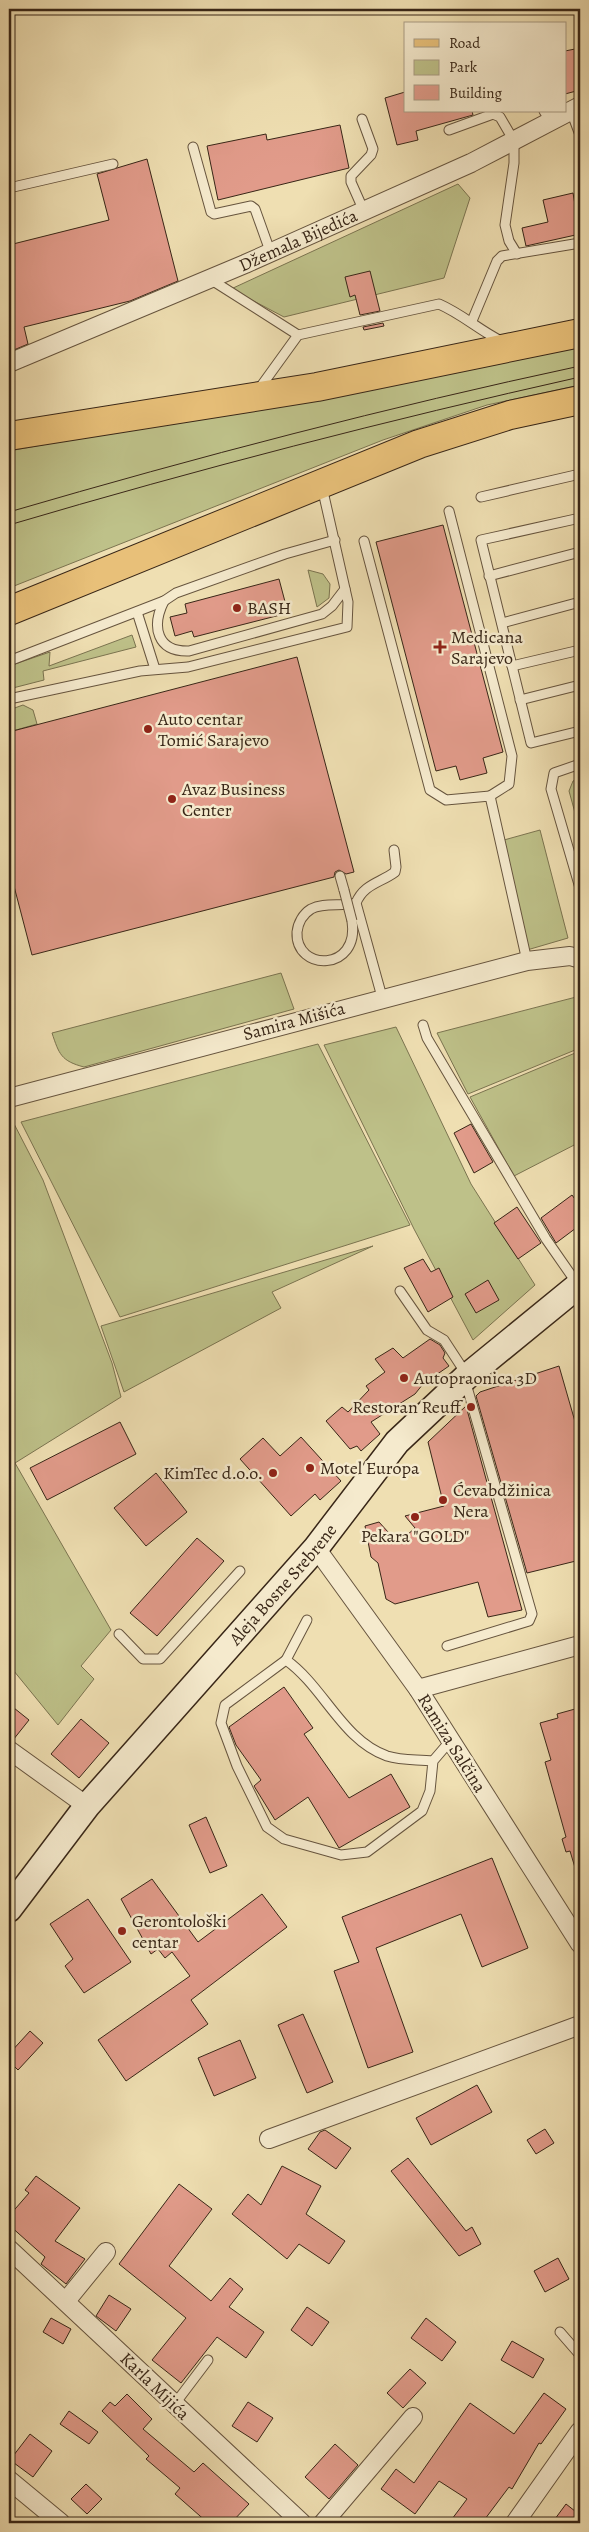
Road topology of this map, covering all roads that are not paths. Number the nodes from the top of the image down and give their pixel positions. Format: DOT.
graph roads {
  1 [pos="576,109"];
  2 [pos="564,112"];
  3 [pos="547,116"];
  4 [pos="362,119"];
  5 [pos="448,130"];
  6 [pos="580,135"];
  7 [pos="514,140"];
  8 [pos="194,147"];
  9 [pos="113,164"];
  10 [pos="9,188"];
  11 [pos="363,209"];
  12 [pos="580,243"];
  13 [pos="270,251"];
  14 [pos="517,254"];
  15 [pos="209,279"];
  16 [pos="472,321"];
  17 [pos="580,333"];
  18 [pos="298,335"];
  19 [pos="513,347"];
  20 [pos="9,363"];
  21 [pos="250,399"];
  22 [pos="580,400"];
  23 [pos="9,436"];
  24 [pos="580,474"];
  25 [pos="321,484"];
  26 [pos="481,497"];
  27 [pos="449,511"];
  28 [pos="580,518"];
  29 [pos="335,540"];
  30 [pos="364,541"];
  31 [pos="580,552"];
  32 [pos="489,576"];
  33 [pos="345,588"];
  34 [pos="164,601"];
  35 [pos="580,602"];
  36 [pos="9,611"];
  37 [pos="137,612"];
  38 [pos="502,622"];
  39 [pos="580,650"];
  40 [pos="9,661"];
  41 [pos="512,666"];
  42 [pos="155,669"];
  43 [pos="580,685"];
  44 [pos="9,699"];
  45 [pos="520,700"];
  46 [pos="580,731"];
  47 [pos="580,764"];
  48 [pos="490,796"];
  49 [pos="394,850"];
  50 [pos="340,876"];
  51 [pos="580,888"];
  52 [pos="356,903"];
  53 [pos="580,959"];
  54 [pos="526,961"];
  55 [pos="382,997"];
  56 [pos="423,1025"];
  57 [pos="9,1098"];
  58 [pos="579,1285"];
  59 [pos="400,1291"];
  60 [pos="465,1378"];
  61 [pos="316,1548"];
  62 [pos="240,1571"];
  63 [pos="307,1620"];
  64 [pos="119,1634"];
  65 [pos="580,1645"];
  66 [pos="447,1646"];
  67 [pos="286,1660"];
  68 [pos="418,1689"];
  69 [pos="450,1740"];
  70 [pos="9,1750"];
  71 [pos="433,1761"];
  72 [pos="87,1806"];
  73 [pos="11,1903"];
  74 [pos="580,1944"];
  75 [pos="580,2025"];
  76 [pos="270,2139"];
  77 [pos="9,2249"];
  78 [pos="106,2252"];
  79 [pos="66,2301"];
  80 [pos="560,2332"];
  81 [pos="580,2355"];
  82 [pos="208,2360"];
  83 [pos="174,2405"];
  84 [pos="413,2417"];
  85 [pos="580,2431"];
  86 [pos="9,2480"];
  87 [pos="61,2523"];
  88 [pos="302,2523"];
  89 [pos="324,2523"];
  90 [pos="515,2523"];
  1 -- 6 [label="lane"];
  2 -- 3 [label="street, Džemala Bijedića"];
  3 -- 7 [label="street, Džemala Bijedića"];
  4 -- 11 [label="lane"];
  5 -- 7 [label="lane"];
  7 -- 11 [label="street, Džemala Bijedića"];
  7 -- 14 [label="lane"];
  8 -- 13 [label="lane"];
  9 -- 10 [label="lane"];
  11 -- 13 [label="street, Džemala Bijedića"];
  12 -- 14 [label="lane"];
  13 -- 15 [label="street, Džemala Bijedića"];
  14 -- 16 [label="lane"];
  15 -- 18 [label="lane"];
  15 -- 20 [label="street, Džemala Bijedića"];
  16 -- 18 [label="lane"];
  16 -- 19 [label="lane"];
  17 -- 19 [label="main road"];
  18 -- 21 [label="lane"];
  19 -- 21 [label="main road"];
  21 -- 23 [label="main road"];
  22 -- 25 [label="main road"];
  24 -- 26 [label="lane"];
  25 -- 29 [label="lane"];
  25 -- 36 [label="main road"];
  27 -- 48 [label="lane"];
  28 -- 32 [label="lane"];
  29 -- 33 [label="lane"];
  29 -- 34 [label="lane"];
  30 -- 48 [label="lane"];
  31 -- 32 [label="lane"];
  32 -- 38 [label="lane"];
  33 -- 34 [label="lane"];
  33 -- 42 [label="lane"];
  34 -- 37 [label="lane"];
  35 -- 38 [label="lane"];
  37 -- 40 [label="lane"];
  37 -- 42 [label="lane"];
  38 -- 41 [label="lane"];
  39 -- 41 [label="lane"];
  41 -- 45 [label="lane"];
  42 -- 44 [label="lane"];
  43 -- 45 [label="lane"];
  45 -- 46 [label="lane"];
  47 -- 51 [label="lane"];
  48 -- 54 [label="lane"];
  49 -- 52 [label="lane"];
  50 -- 52 [label="lane, bridge"];
  52 -- 55 [label="lane"];
  53 -- 54 [label="street, Samira Mišića"];
  54 -- 55 [label="street, Samira Mišića"];
  55 -- 57 [label="street, Samira Mišića"];
  56 -- 58 [label="lane"];
  58 -- 60 [label="street, Aleja Bosne Srebrene"];
  59 -- 60 [label="lane"];
  60 -- 61 [label="street, Aleja Bosne Srebrene"];
  60 -- 66 [label="lane"];
  61 -- 68 [label="street, Ramiza Salčina"];
  61 -- 72 [label="street, Aleja Bosne Srebrene"];
  62 -- 64 [label="lane"];
  63 -- 67 [label="lane"];
  65 -- 68 [label="street"];
  67 -- 71 [label="lane"];
  67 -- 71 [label="lane"];
  68 -- 69 [label="street, Ramiza Salčina"];
  69 -- 71 [label="lane"];
  69 -- 74 [label="street, Ramiza Salčina"];
  70 -- 72 [label="street"];
  72 -- 73 [label="street, Aleja Bosne Srebrene"];
  75 -- 76 [label="street"];
  77 -- 79 [label="street, Karla Mijića"];
  78 -- 79 [label="street"];
  79 -- 83 [label="street, Karla Mijića"];
  80 -- 81 [label="lane"];
  82 -- 83 [label="lane"];
  83 -- 88 [label="street, Karla Mijića"];
  84 -- 89 [label="street"];
  85 -- 90 [label="street"];
  86 -- 87 [label="street"];
}
